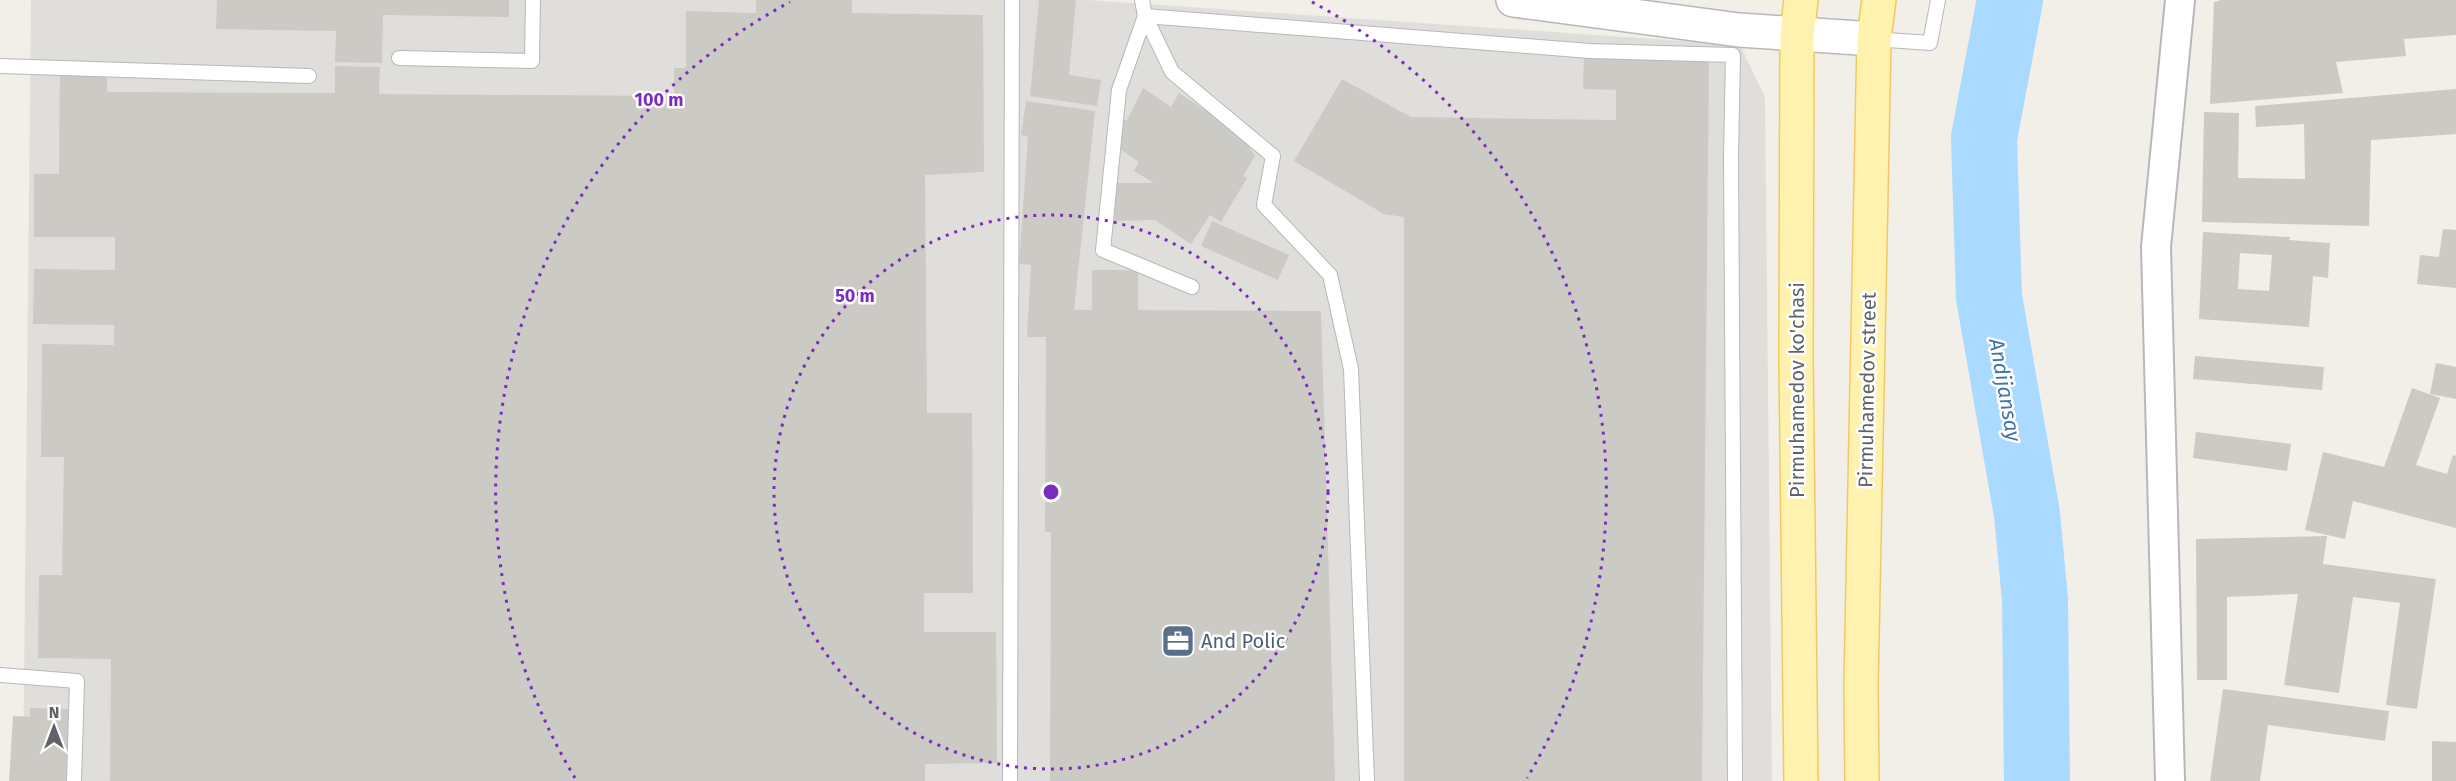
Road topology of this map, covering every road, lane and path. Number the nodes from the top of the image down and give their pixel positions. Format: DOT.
graph roads {
  1 [pos="533,0"];
  2 [pos="1012,0"];
  3 [pos="1142,0"];
  4 [pos="1513,0"];
  5 [pos="1802,0"];
  6 [pos="1879,0"];
  7 [pos="1938,0"];
  8 [pos="2180,0"];
  9 [pos="1145,16"];
  10 [pos="1797,35"];
  11 [pos="1874,39"];
  12 [pos="399,58"];
  13 [pos="0,66"];
  14 [pos="309,75"];
  15 [pos="1192,287"];
  16 [pos="0,675"];
  17 [pos="75,781"];
  18 [pos="1010,781"];
  19 [pos="1367,781"];
  20 [pos="1735,781"];
  21 [pos="1801,781"];
  22 [pos="1863,781"];
  23 [pos="2170,781"];
  1 -- 12 [label="lane"];
  2 -- 18 [label="lane"];
  3 -- 9 [label="lane"];
  4 -- 10 [label="street"];
  5 -- 10 [label="main road, Pirmuhamedov ko'chasi"];
  6 -- 11 [label="main road, Pirmuhamedov street"];
  7 -- 11 [label="lane"];
  8 -- 23 [label="street"];
  9 -- 15 [label="lane"];
  9 -- 19 [label="lane"];
  9 -- 20 [label="lane"];
  10 -- 11 [label="street"];
  10 -- 21 [label="main road, Pirmuhamedov ko'chasi"];
  11 -- 22 [label="main road, Pirmuhamedov street"];
  13 -- 14 [label="lane"];
  16 -- 17 [label="lane"];
}
